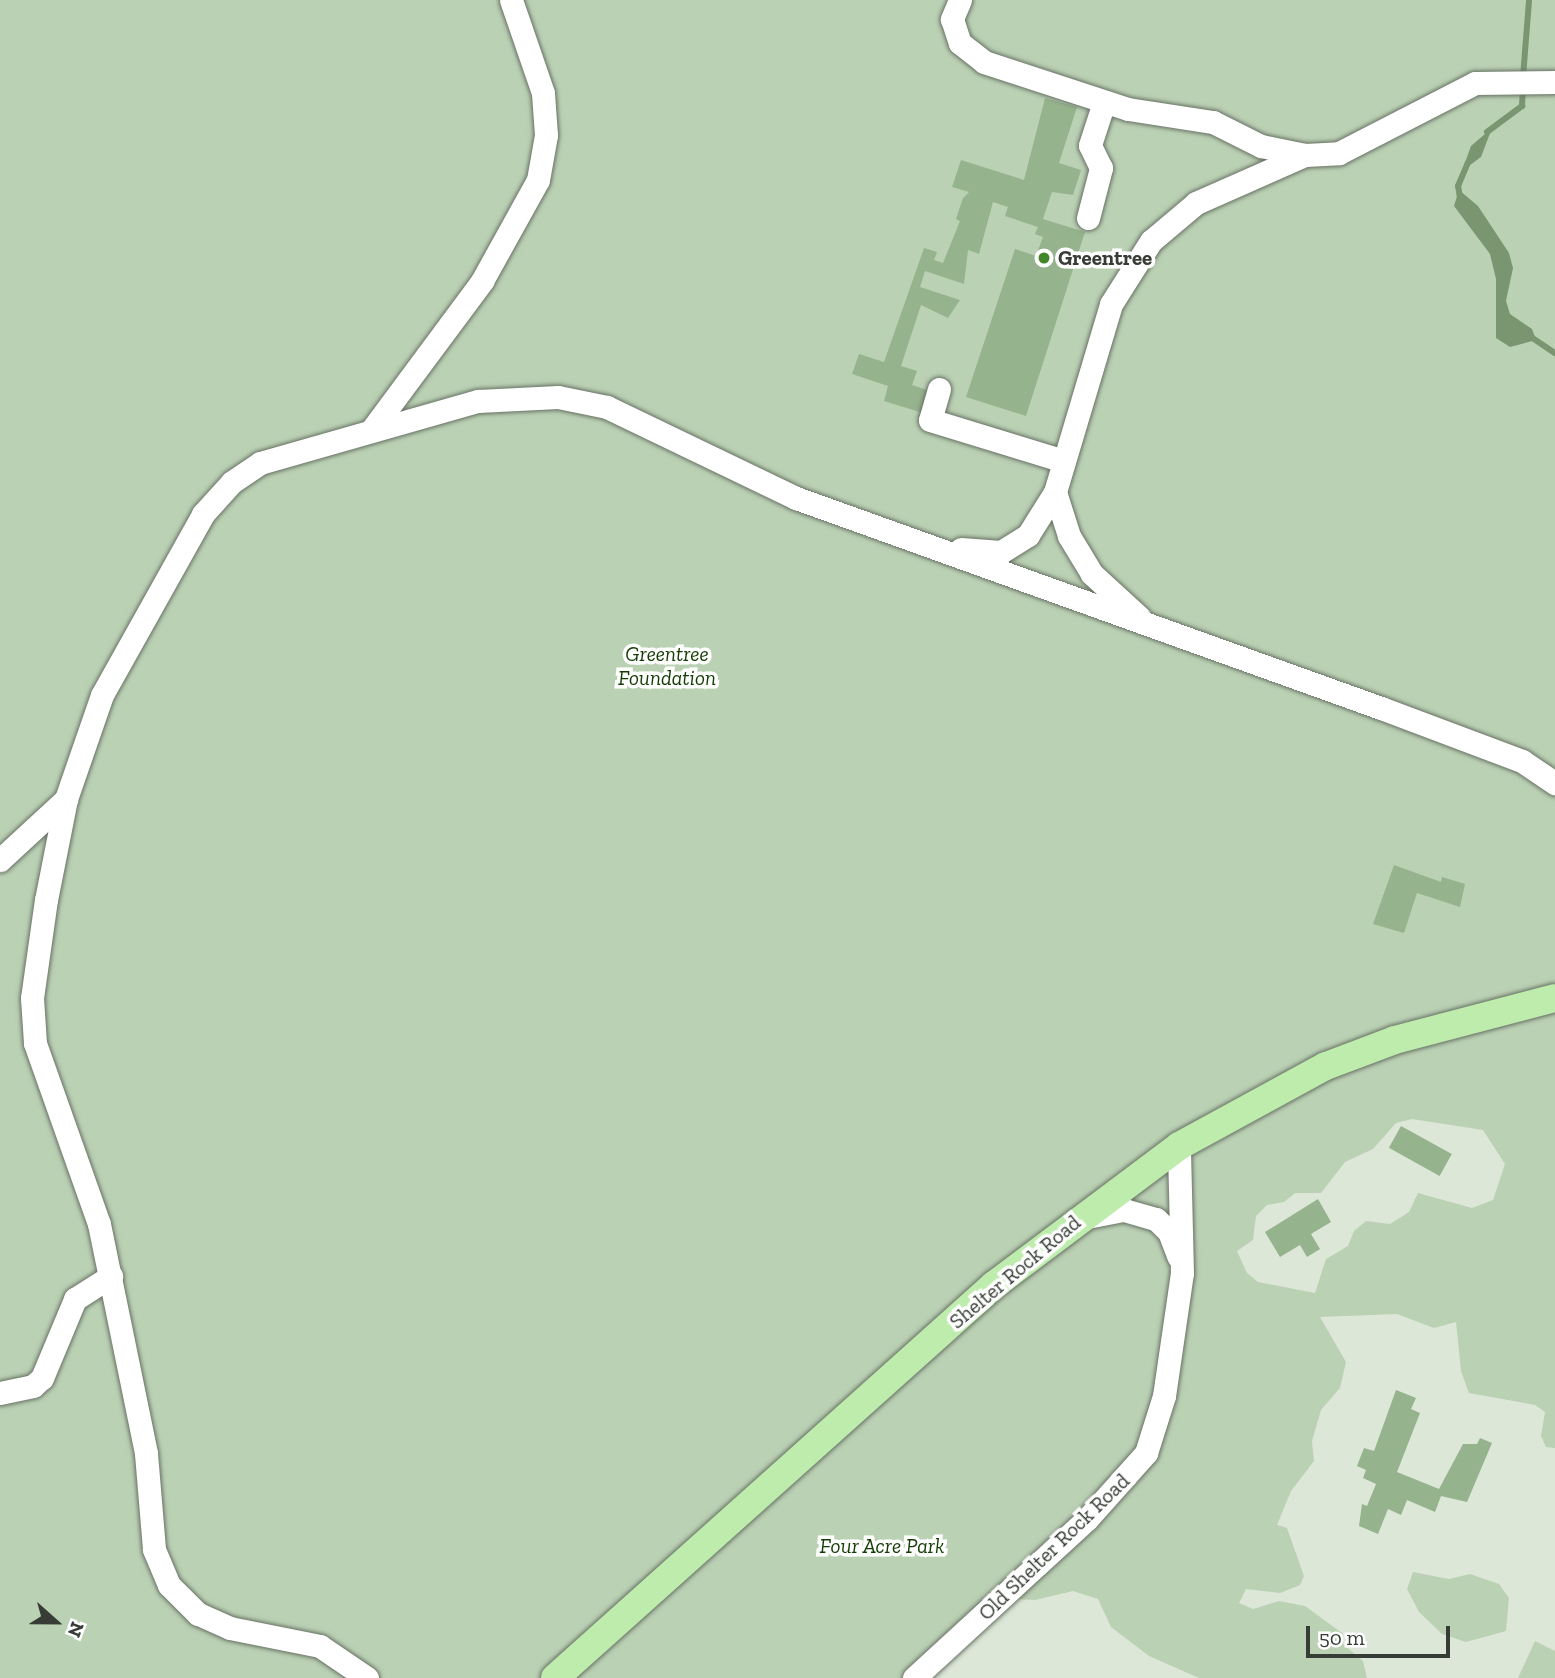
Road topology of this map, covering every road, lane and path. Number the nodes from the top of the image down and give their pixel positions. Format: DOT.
graph roads {
  1 [pos="511,0"];
  2 [pos="960,0"];
  3 [pos="1546,81"];
  4 [pos="1104,103"];
  5 [pos="1305,155"];
  6 [pos="1088,218"];
  7 [pos="939,389"];
  8 [pos="373,428"];
  9 [pos="1064,461"];
  10 [pos="1055,492"];
  11 [pos="934,547"];
  12 [pos="1146,624"];
  13 [pos="1555,783"];
  14 [pos="66,799"];
  15 [pos="0,860"];
  16 [pos="1555,998"];
  17 [pos="1179,1146"];
  18 [pos="1065,1228"];
  19 [pos="1182,1273"];
  20 [pos="111,1276"];
  21 [pos="0,1393"];
  22 [pos="367,1678"];
  23 [pos="555,1678"];
  24 [pos="914,1678"];
  1 -- 8 [label="street"];
  2 -- 4 [label="street"];
  3 -- 5 [label="street"];
  4 -- 5 [label="street"];
  4 -- 6 [label="street"];
  5 -- 9 [label="street"];
  7 -- 9 [label="street"];
  8 -- 11 [label="street"];
  8 -- 14 [label="street"];
  9 -- 10 [label="street"];
  10 -- 11 [label="street"];
  10 -- 12 [label="street"];
  11 -- 12 [label="street"];
  12 -- 13 [label="street"];
  14 -- 15 [label="street"];
  14 -- 20 [label="street"];
  16 -- 17 [label="main road, Shelter Rock Road"];
  17 -- 18 [label="main road, Shelter Rock Road"];
  17 -- 19 [label="street, Old Shelter Rock Road"];
  18 -- 19 [label="street"];
  18 -- 23 [label="main road, Shelter Rock Road"];
  19 -- 24 [label="street, Old Shelter Rock Road"];
  20 -- 21 [label="street"];
  20 -- 22 [label="street"];
}
